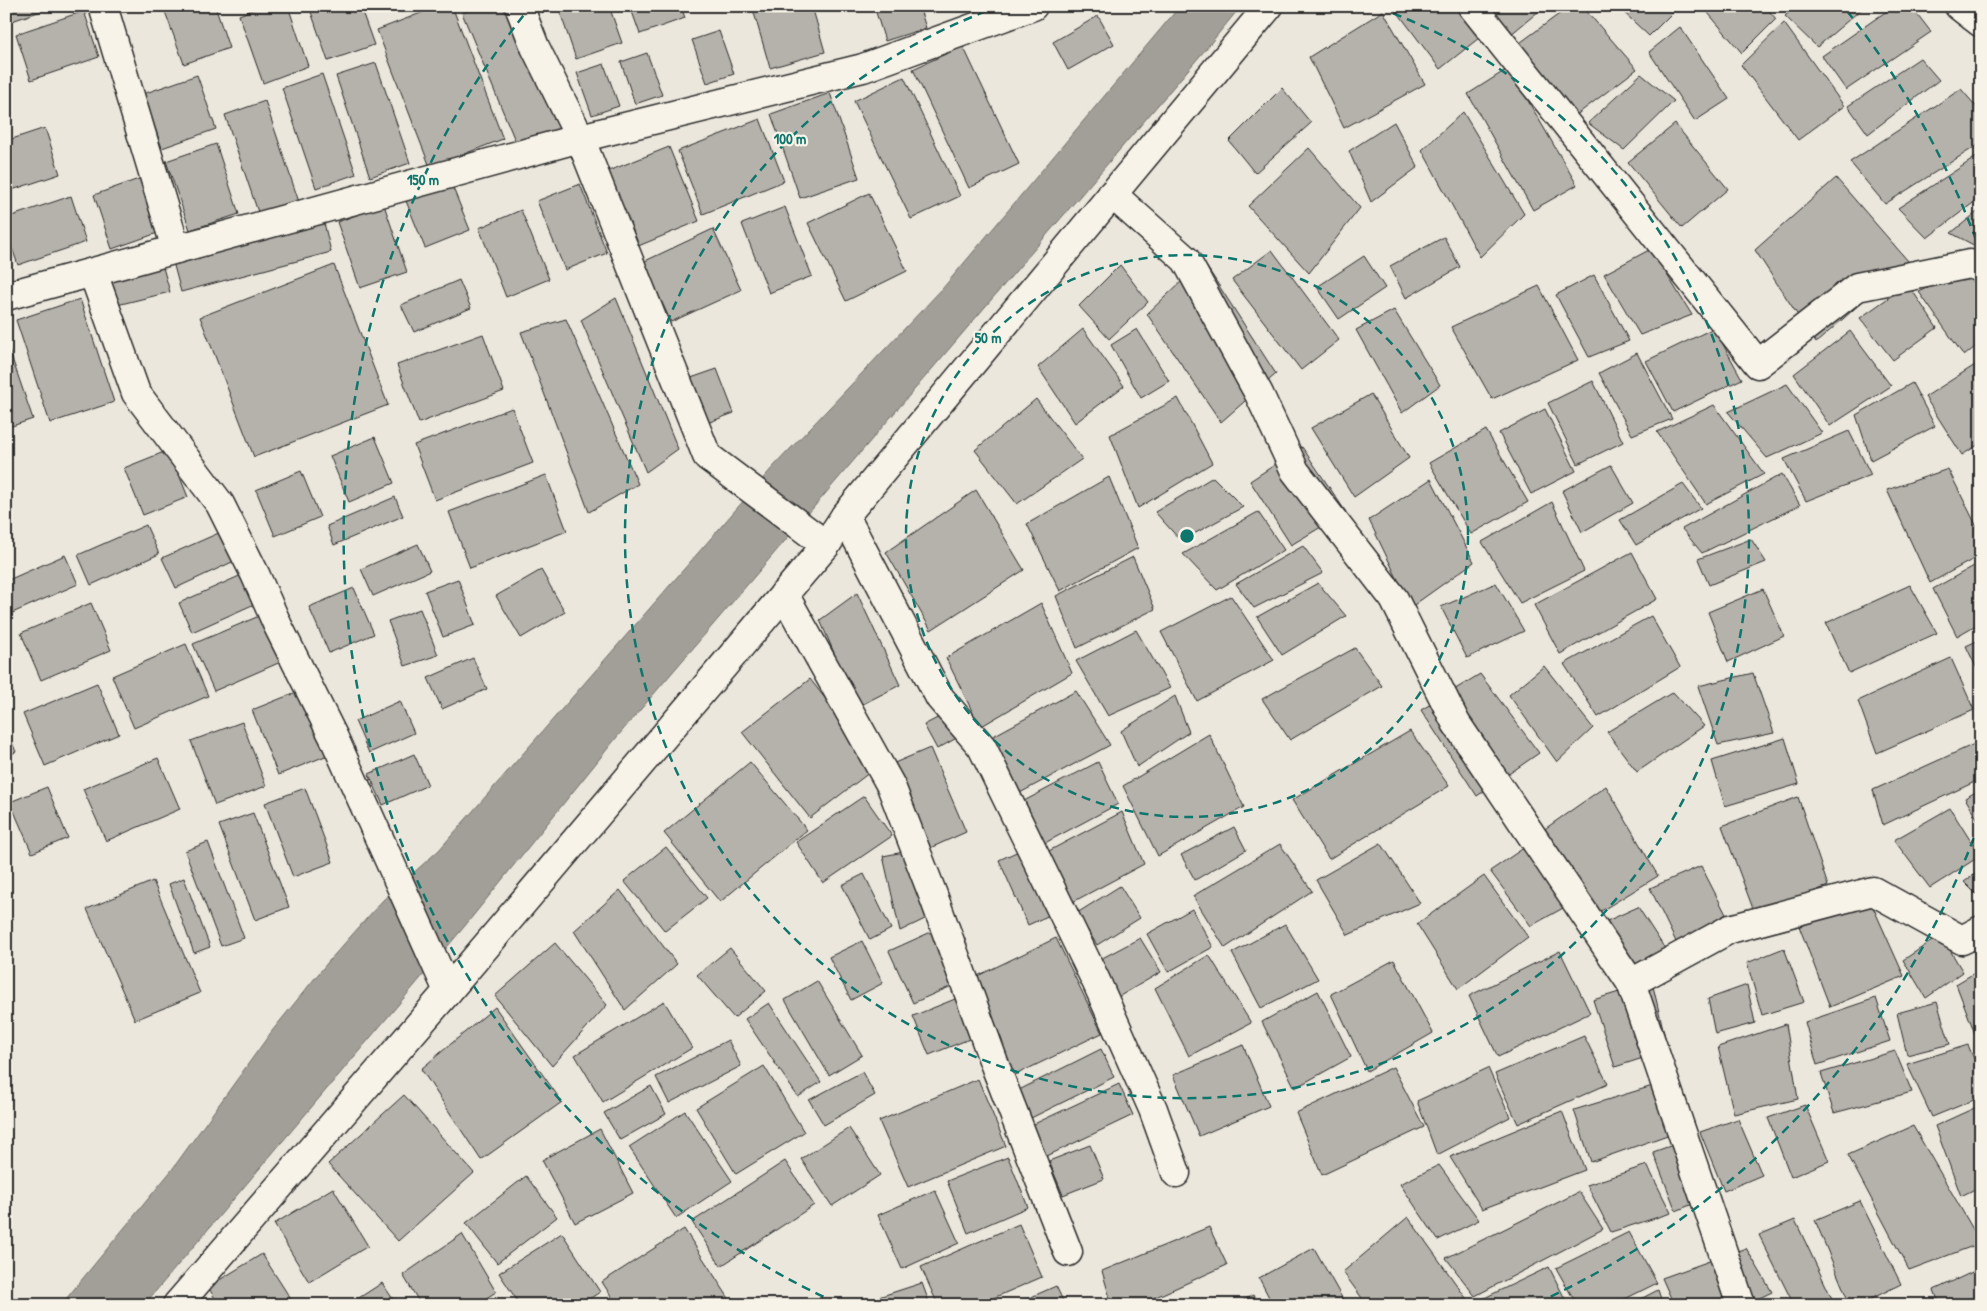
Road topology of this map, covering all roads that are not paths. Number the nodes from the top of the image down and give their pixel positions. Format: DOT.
graph roads {
  1 [pos="103,6"];
  2 [pos="519,6"];
  3 [pos="1033,6"];
  4 [pos="1269,6"];
  5 [pos="1472,6"];
  6 [pos="1959,6"];
  7 [pos="1981,23"];
  8 [pos="580,138"];
  9 [pos="1112,194"];
  10 [pos="176,249"];
  11 [pos="1981,268"];
  12 [pos="93,273"];
  13 [pos="6,296"];
  14 [pos="844,516"];
  15 [pos="826,545"];
  16 [pos="784,594"];
  17 [pos="1981,930"];
  18 [pos="1631,983"];
  19 [pos="448,991"];
  20 [pos="1176,1173"];
  21 [pos="1068,1252"];
  22 [pos="177,1305"];
  23 [pos="1741,1305"];
  1 -- 10 [label="street"];
  2 -- 8 [label="street"];
  3 -- 8 [label="street"];
  4 -- 9 [label="street"];
  5 -- 11 [label="street"];
  6 -- 7 [label="street"];
  8 -- 10 [label="street"];
  8 -- 15 [label="street"];
  9 -- 14 [label="street"];
  9 -- 18 [label="street"];
  10 -- 12 [label="street"];
  12 -- 13 [label="street"];
  12 -- 19 [label="street"];
  14 -- 15 [label="street"];
  14 -- 20 [label="street"];
  15 -- 16 [label="street"];
  16 -- 19 [label="street"];
  16 -- 21 [label="street"];
  17 -- 18 [label="street"];
  18 -- 23 [label="street"];
  19 -- 22 [label="street"];
}
